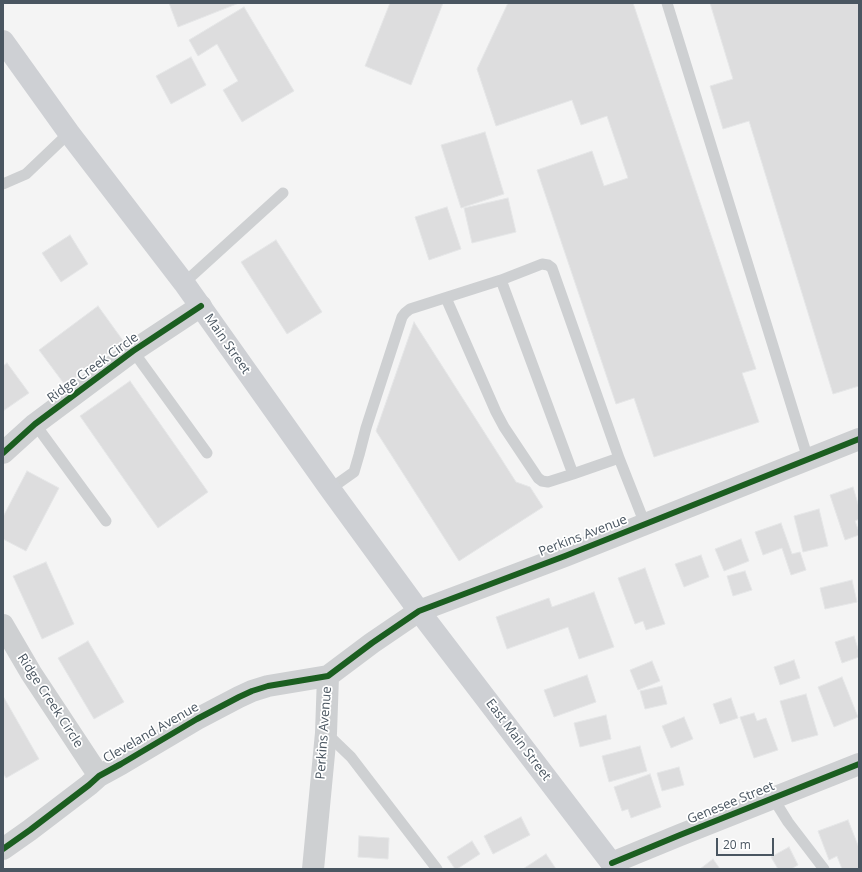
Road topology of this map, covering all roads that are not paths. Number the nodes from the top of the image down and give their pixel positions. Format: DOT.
graph roads {
  1 [pos="667,3"];
  2 [pos="3,41"];
  3 [pos="69,133"];
  4 [pos="3,184"];
  5 [pos="283,193"];
  6 [pos="501,280"];
  7 [pos="184,282"];
  8 [pos="446,298"];
  9 [pos="201,306"];
  10 [pos="133,351"];
  11 [pos="35,424"];
  12 [pos="859,439"];
  13 [pos="207,452"];
  14 [pos="3,453"];
  15 [pos="619,458"];
  16 [pos="808,459"];
  17 [pos="573,474"];
  18 [pos="330,489"];
  19 [pos="106,521"];
  20 [pos="645,524"];
  21 [pos="419,611"];
  22 [pos="3,625"];
  23 [pos="328,676"];
  24 [pos="326,733"];
  25 [pos="859,764"];
  26 [pos="99,776"];
  27 [pos="773,798"];
  28 [pos="3,849"];
  29 [pos="614,866"];
  30 [pos="312,869"];
  31 [pos="437,869"];
  32 [pos="824,869"];
  1 -- 16 [label="lane"];
  2 -- 3 [label="main road, Main Street"];
  3 -- 4 [label="lane"];
  3 -- 7 [label="main road, Main Street"];
  5 -- 7 [label="lane"];
  6 -- 8 [label="lane"];
  6 -- 15 [label="lane"];
  6 -- 17 [label="lane"];
  7 -- 9 [label="main road, Main Street"];
  8 -- 17 [label="lane"];
  8 -- 18 [label="lane"];
  9 -- 10 [label="street, Ridge Creek Circle"];
  9 -- 18 [label="main road, Main Street"];
  10 -- 11 [label="street, Ridge Creek Circle"];
  10 -- 13 [label="lane"];
  11 -- 14 [label="street, Ridge Creek Circle"];
  11 -- 19 [label="lane"];
  12 -- 16 [label="street, Perkins Avenue"];
  15 -- 17 [label="lane"];
  15 -- 20 [label="lane"];
  16 -- 20 [label="street, Perkins Avenue"];
  18 -- 21 [label="main road, Main Street"];
  20 -- 21 [label="street, Perkins Avenue"];
  21 -- 23 [label="street, Perkins Avenue"];
  21 -- 29 [label="main road, East Main Street"];
  22 -- 26 [label="street, Ridge Creek Circle"];
  23 -- 24 [label="street, Perkins Avenue"];
  23 -- 26 [label="street, Cleveland Avenue"];
  24 -- 30 [label="street, Perkins Avenue"];
  24 -- 31 [label="lane"];
  25 -- 27 [label="street, Genesee Street"];
  26 -- 28 [label="street, Cleveland Avenue"];
  27 -- 29 [label="street, Genesee Street"];
  27 -- 32 [label="lane"];
}
